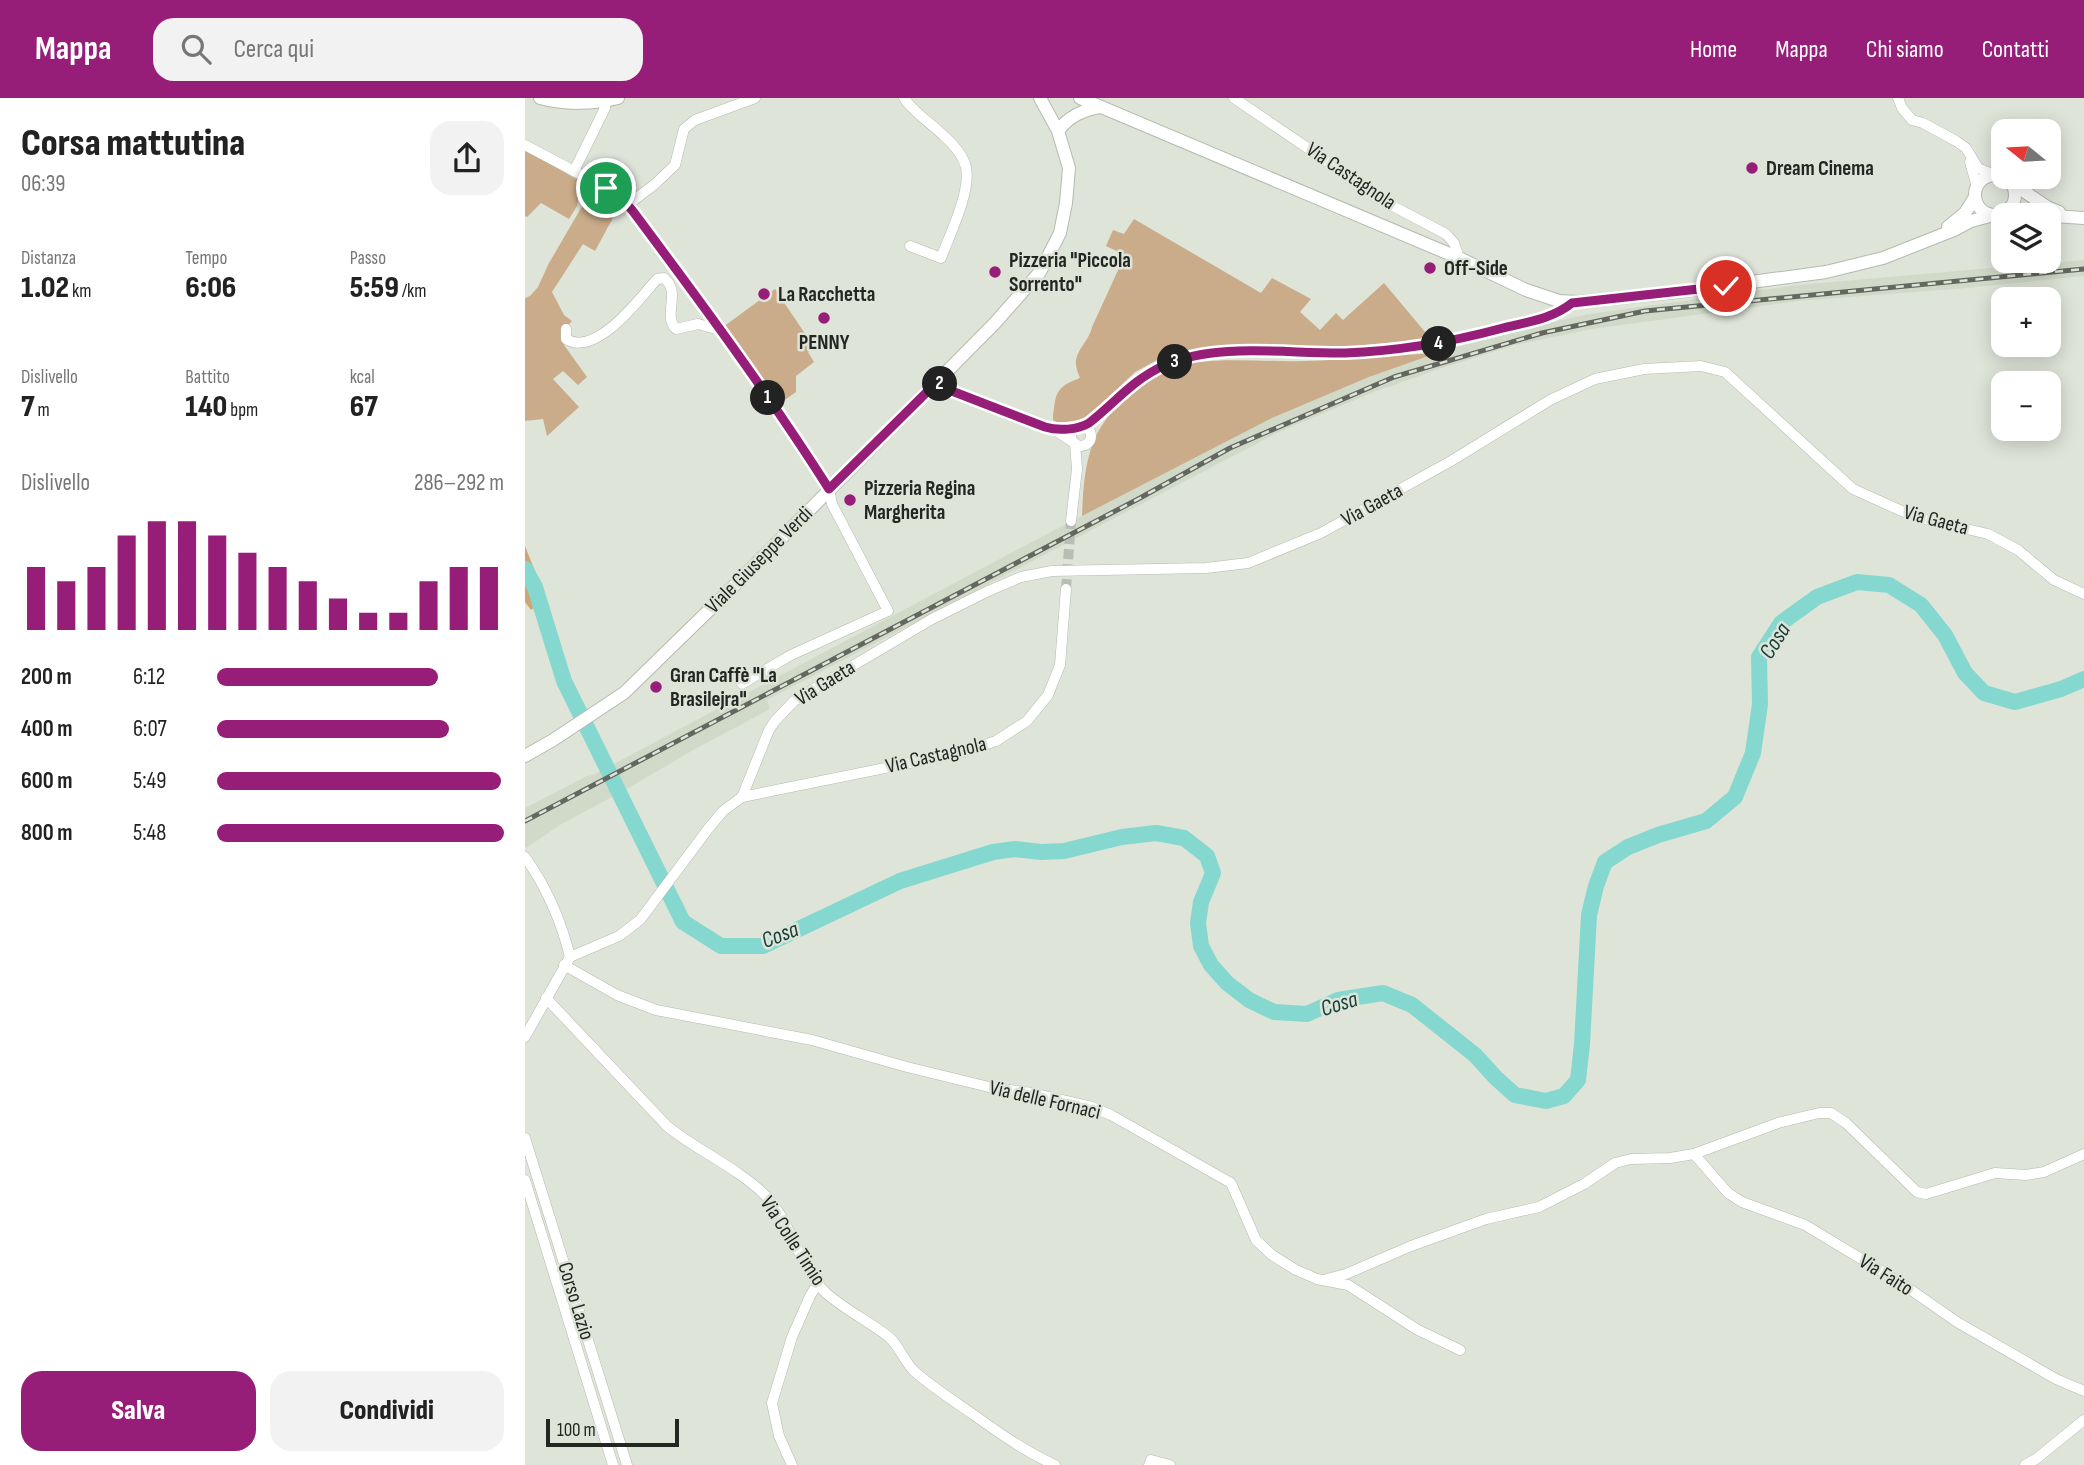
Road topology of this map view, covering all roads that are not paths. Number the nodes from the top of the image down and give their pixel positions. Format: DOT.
graph roads {
  1 [pos="540,98"];
  2 [pos="618,98"];
  3 [pos="755,98"];
  4 [pos="904,98"];
  5 [pos="1080,98"];
  6 [pos="1234,98"];
  7 [pos="1898,98"];
  8 [pos="1044,100"];
  9 [pos="605,102"];
  10 [pos="1100,107"];
  11 [pos="1058,131"];
  12 [pos="1956,141"];
  13 [pos="525,145"];
  14 [pos="574,172"];
  15 [pos="1991,173"];
  16 [pos="1991,178"];
  17 [pos="2020,189"];
  18 [pos="1976,192"];
  19 [pos="627,205"];
  20 [pos="1991,214"];
  21 [pos="1991,216"];
  22 [pos="2078,218"];
  23 [pos="1937,236"];
  24 [pos="910,246"];
  25 [pos="1459,258"];
  26 [pos="1572,303"];
  27 [pos="566,329"];
  28 [pos="721,330"];
  29 [pos="937,382"];
  30 [pos="1103,411"];
  31 [pos="1080,426"];
  32 [pos="1053,429"];
  33 [pos="1089,439"];
  34 [pos="1074,442"];
  35 [pos="1077,469"];
  36 [pos="829,489"];
  37 [pos="1071,521"];
  38 [pos="1066,589"];
  39 [pos="2084,594"];
  40 [pos="741,684"];
  41 [pos="525,756"];
  42 [pos="742,797"];
  43 [pos="525,857"];
  44 [pos="567,961"];
  45 [pos="546,998"];
  46 [pos="525,1037"];
  47 [pos="525,1138"];
  48 [pos="1694,1154"];
  49 [pos="2084,1154"];
  50 [pos="525,1180"];
  51 [pos="1324,1280"];
  52 [pos="818,1283"];
  53 [pos="1460,1350"];
  54 [pos="2084,1391"];
  55 [pos="2084,1420"];
  56 [pos="613,1465"];
  57 [pos="627,1465"];
  58 [pos="792,1465"];
  59 [pos="1055,1465"];
  60 [pos="1149,1465"];
  61 [pos="1170,1465"];
  62 [pos="2025,1465"];
  1 -- 9 [label="main road"];
  2 -- 9 [label="main road"];
  3 -- 19 [label="street"];
  4 -- 24 [label="street"];
  5 -- 10 [label="main road"];
  6 -- 25 [label="street, Via Castagnola"];
  7 -- 12 [label="street"];
  8 -- 11 [label="main road, Viale Giuseppe Verdi"];
  9 -- 14 [label="street"];
  10 -- 11 [label="main road"];
  10 -- 25 [label="main road"];
  11 -- 29 [label="main road, Viale Giuseppe Verdi"];
  12 -- 15 [label="street"];
  12 -- 18 [label="street"];
  13 -- 14 [label="street"];
  14 -- 19 [label="street"];
  16 -- 18 [label="main road"];
  17 -- 22 [label="main road"];
  18 -- 20 [label="main road"];
  18 -- 23 [label="main road"];
  19 -- 28 [label="street"];
  21 -- 23 [label="main road"];
  23 -- 26 [label="main road"];
  25 -- 26 [label="main road"];
  26 -- 30 [label="street"];
  27 -- 28 [label="street"];
  28 -- 36 [label="street"];
  29 -- 32 [label="street"];
  29 -- 36 [label="main road, Viale Giuseppe Verdi"];
  30 -- 31 [label="street"];
  30 -- 33 [label="street"];
  31 -- 32 [label="street"];
  31 -- 33 [label="street"];
  31 -- 34 [label="street"];
  32 -- 34 [label="street"];
  33 -- 34 [label="street"];
  33 -- 35 [label="street"];
  34 -- 35 [label="street"];
  35 -- 37 [label="street"];
  36 -- 40 [label="street"];
  36 -- 41 [label="main road, Viale Giuseppe Verdi"];
  38 -- 42 [label="street, Via Castagnola"];
  39 -- 42 [label="street, Via Gaeta"];
  42 -- 44 [label="street, Via Gaeta"];
  43 -- 44 [label="street"];
  44 -- 45 [label="street"];
  44 -- 51 [label="street, Via delle Fornaci"];
  45 -- 46 [label="street"];
  45 -- 52 [label="street, Via Colle Timio"];
  47 -- 57 [label="street, Corso Lazio"];
  48 -- 49 [label="street"];
  48 -- 51 [label="street"];
  48 -- 54 [label="street, Via Faito"];
  50 -- 56 [label="street, Corso Lazio"];
  51 -- 53 [label="street, Via delle Fornaci"];
  52 -- 58 [label="street"];
  52 -- 59 [label="street, Via Colle Timio"];
  55 -- 62 [label="street"];
  60 -- 61 [label="street"];
}
